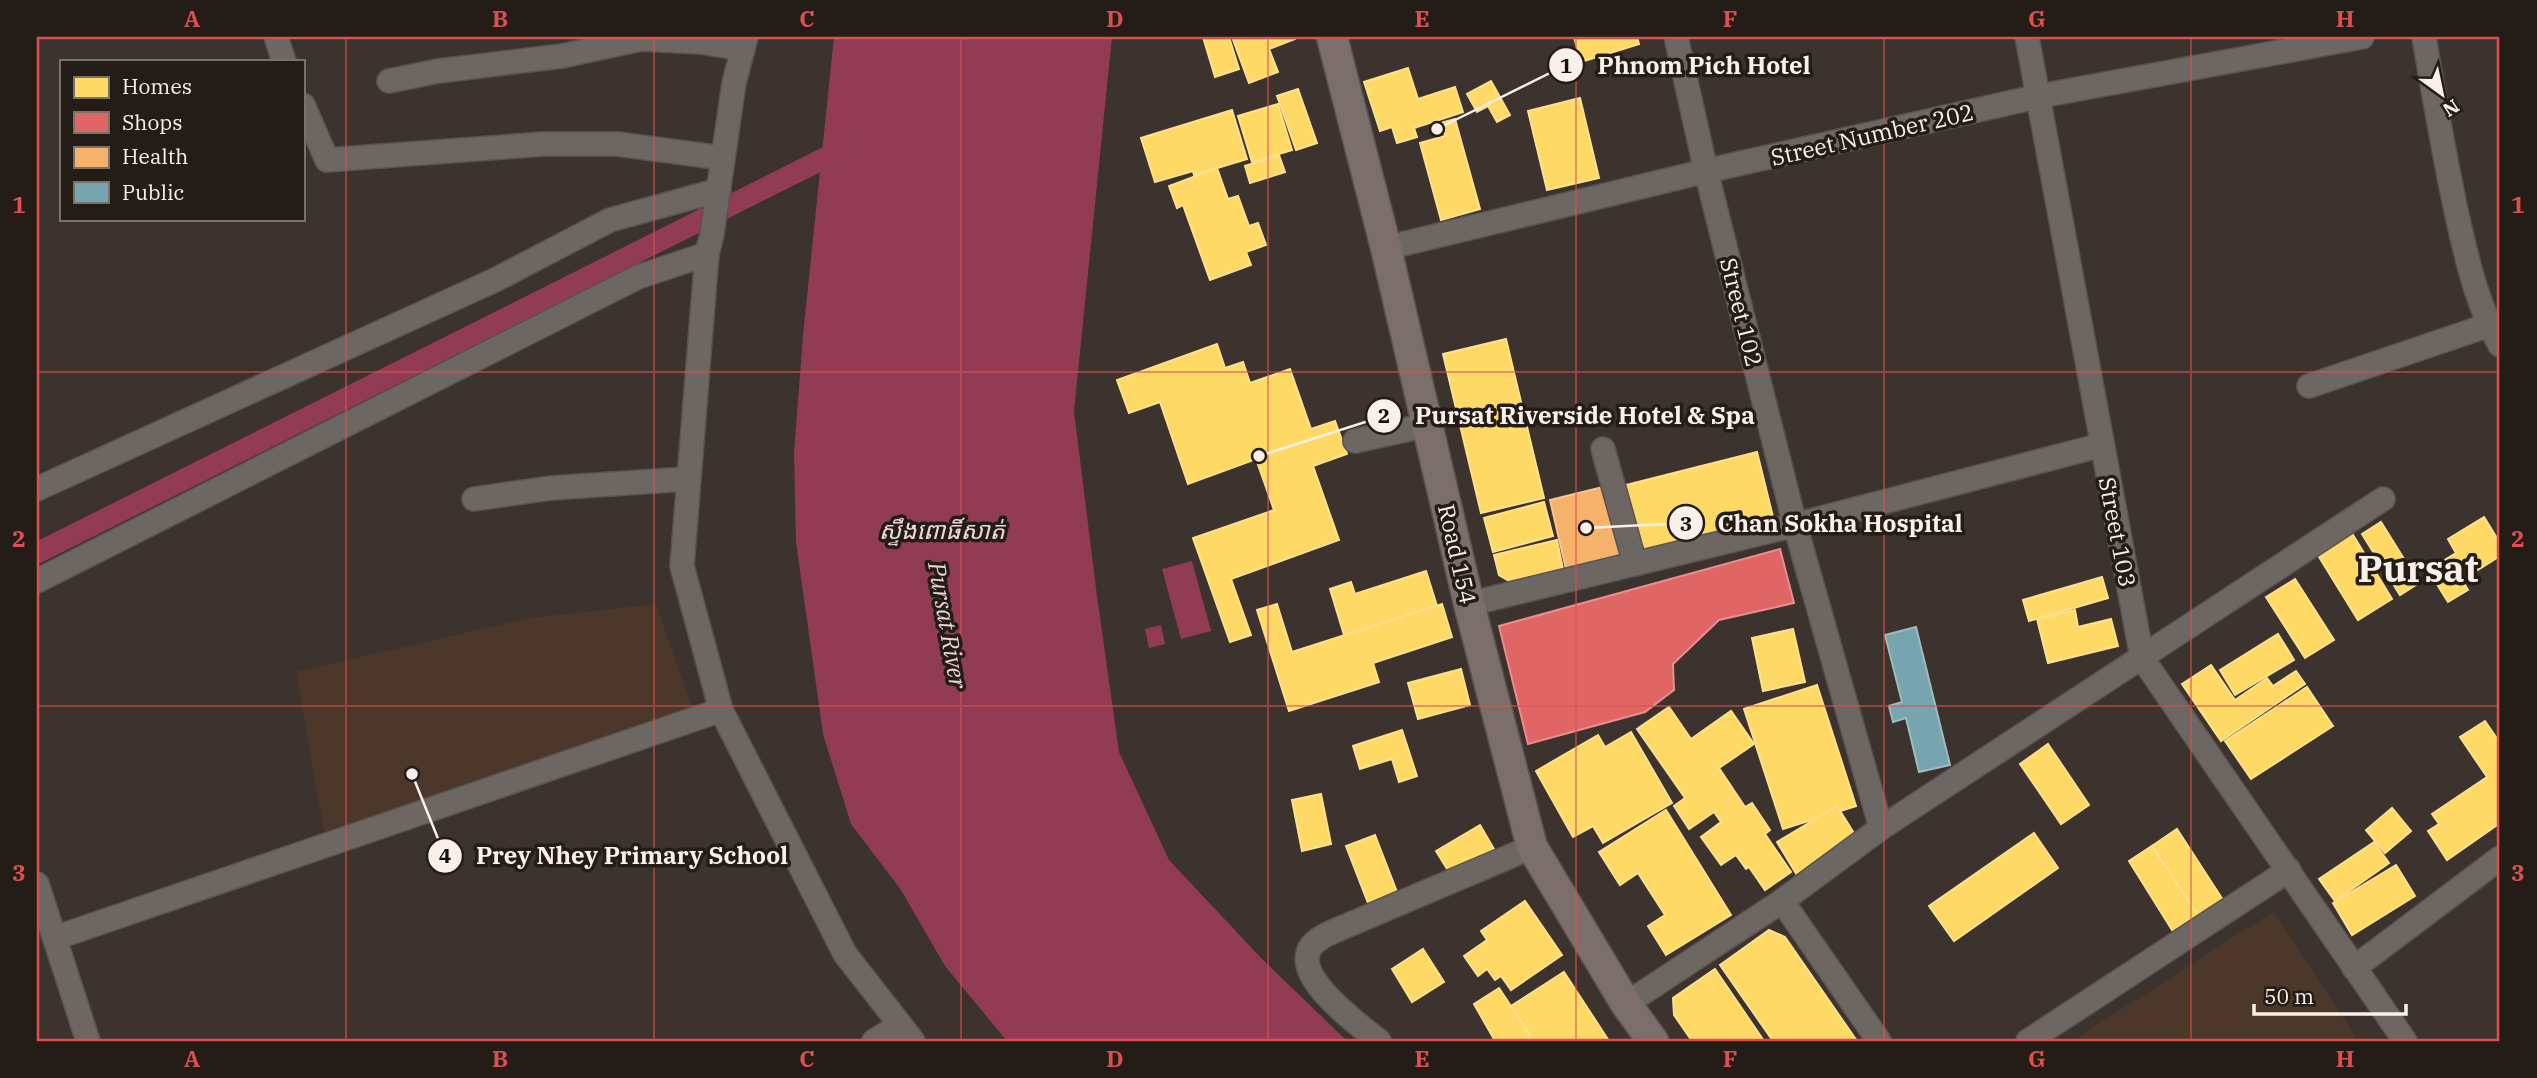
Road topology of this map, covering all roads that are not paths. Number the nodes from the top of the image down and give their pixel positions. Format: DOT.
graph roads {
  1 [pos="276,37"];
  2 [pos="1332,37"];
  3 [pos="1676,37"];
  4 [pos="2027,37"];
  5 [pos="2362,37"];
  6 [pos="2424,37"];
  7 [pos="745,43"];
  8 [pos="284,60"];
  9 [pos="389,81"];
  10 [pos="2040,96"];
  11 [pos="304,107"];
  12 [pos="723,158"];
  13 [pos="1706,170"];
  14 [pos="718,196"];
  15 [pos="709,244"];
  16 [pos="1386,248"];
  17 [pos="2495,335"];
  18 [pos="2309,386"];
  19 [pos="1427,425"];
  20 [pos="1355,441"];
  21 [pos="2102,445"];
  22 [pos="1604,449"];
  23 [pos="687,479"];
  24 [pos="37,489"];
  25 [pos="474,499"];
  26 [pos="2383,499"];
  27 [pos="1795,525"];
  28 [pos="1635,564"];
  29 [pos="37,581"];
  30 [pos="1469,604"];
  31 [pos="2142,658"];
  32 [pos="721,710"];
  33 [pos="1881,828"];
  34 [pos="1532,847"];
  35 [pos="2500,858"];
  36 [pos="2289,870"];
  37 [pos="37,884"];
  38 [pos="1782,901"];
  39 [pos="55,938"];
  40 [pos="2354,968"];
  41 [pos="1626,1004"];
  42 [pos="907,1033"];
  43 [pos="88,1041"];
  44 [pos="874,1041"];
  45 [pos="1379,1041"];
  46 [pos="1653,1041"];
  47 [pos="1879,1041"];
  48 [pos="2028,1041"];
  49 [pos="2405,1041"];
  1 -- 8 [label="street"];
  2 -- 16 [label="main road, Road 154"];
  3 -- 13 [label="street, Street 102"];
  4 -- 10 [label="street, Street 103"];
  5 -- 10 [label="street, Street Number 202"];
  6 -- 17 [label="street"];
  7 -- 9 [label="street"];
  7 -- 12 [label="street"];
  10 -- 13 [label="street, Street Number 202"];
  10 -- 21 [label="street, Street 103"];
  11 -- 12 [label="street"];
  12 -- 14 [label="street"];
  13 -- 16 [label="street, Street Number 202"];
  13 -- 27 [label="street, Street 102"];
  14 -- 15 [label="street"];
  14 -- 24 [label="street"];
  15 -- 23 [label="street"];
  15 -- 29 [label="street"];
  16 -- 19 [label="main road, Road 154"];
  17 -- 18 [label="street"];
  19 -- 20 [label="street"];
  19 -- 30 [label="main road, Road 154"];
  21 -- 27 [label="street"];
  21 -- 31 [label="street, Street 103"];
  22 -- 28 [label="street"];
  23 -- 25 [label="street"];
  23 -- 32 [label="street"];
  26 -- 31 [label="street"];
  27 -- 28 [label="street"];
  27 -- 33 [label="street, Street 102"];
  28 -- 30 [label="street"];
  30 -- 34 [label="main road, Road 154"];
  31 -- 33 [label="street"];
  31 -- 36 [label="street, Street 103"];
  32 -- 39 [label="street"];
  32 -- 42 [label="street"];
  33 -- 38 [label="street"];
  34 -- 41 [label="main road, Road 154"];
  34 -- 45 [label="street"];
  35 -- 40 [label="street"];
  36 -- 40 [label="street, Street 103"];
  36 -- 48 [label="street"];
  37 -- 39 [label="street"];
  38 -- 41 [label="street"];
  38 -- 47 [label="street"];
  39 -- 43 [label="street"];
  40 -- 49 [label="street, Street 103"];
  41 -- 46 [label="main road, Road 154"];
  42 -- 44 [label="street"];
}
